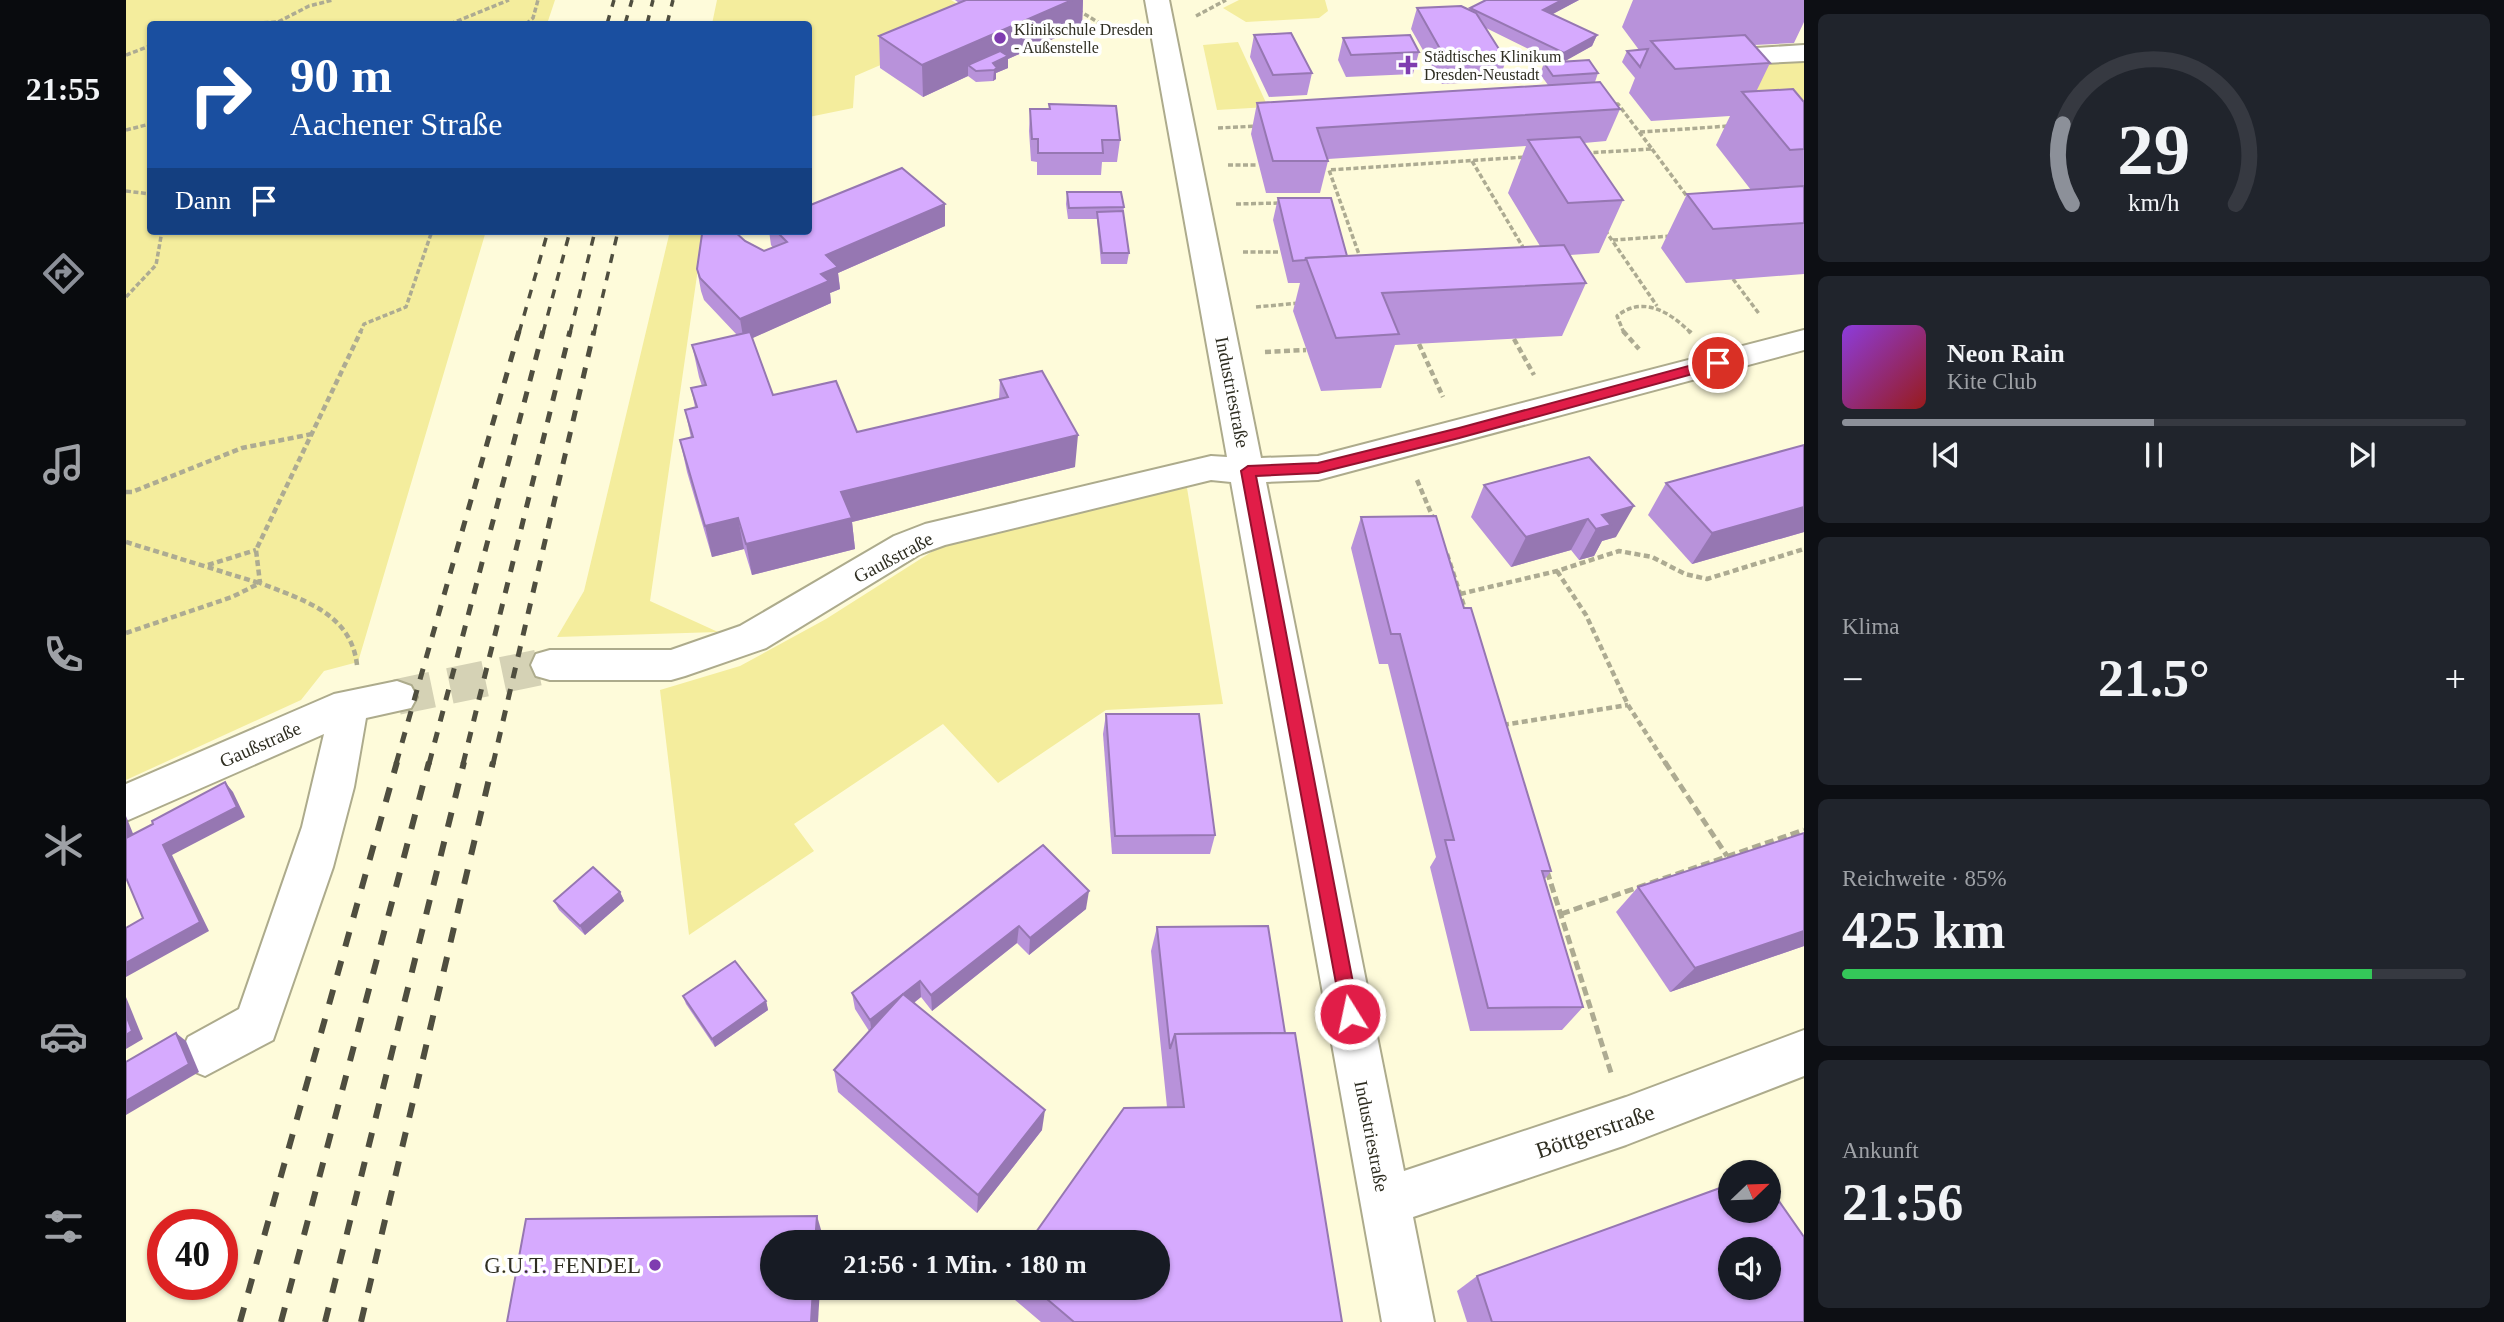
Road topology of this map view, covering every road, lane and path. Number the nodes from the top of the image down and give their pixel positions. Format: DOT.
graph roads {
  1 [pos="333,0"];
  2 [pos="509,0"];
  3 [pos="538,0"];
  4 [pos="1157,0"];
  5 [pos="1071,6"];
  6 [pos="280,21"];
  7 [pos="457,21"];
  8 [pos="530,21"];
  9 [pos="1101,24"];
  10 [pos="147,47"];
  11 [pos="1804,53"];
  12 [pos="126,55"];
  13 [pos="1606,105"];
  14 [pos="1697,118"];
  15 [pos="1767,123"];
  16 [pos="147,125"];
  17 [pos="1262,126"];
  18 [pos="1704,128"];
  19 [pos="126,130"];
  20 [pos="1182,130"];
  21 [pos="1639,132"];
  22 [pos="1652,149"];
  23 [pos="1578,153"];
  24 [pos="1526,157"];
  25 [pos="1472,160"];
  26 [pos="126,191"];
  27 [pos="147,194"];
  28 [pos="1691,201"];
  29 [pos="1289,203"];
  30 [pos="1329,203"];
  31 [pos="1342,203"];
  32 [pos="1197,204"];
  33 [pos="1599,221"];
  34 [pos="161,235"];
  35 [pos="431,235"];
  36 [pos="1676,236"];
  37 [pos="1612,240"];
  38 [pos="1526,252"];
  39 [pos="1362,262"];
  40 [pos="1733,279"];
  41 [pos="126,297"];
  42 [pos="1308,303"];
  43 [pos="1658,307"];
  44 [pos="1217,309"];
  45 [pos="1794,343"];
  46 [pos="1419,344"];
  47 [pos="1718,363"];
  48 [pos="1664,377"];
  49 [pos="1459,433"];
  50 [pos="312,434"];
  51 [pos="1399,449"];
  52 [pos="1248,471"];
  53 [pos="128,493"];
  54 [pos="1438,529"];
  55 [pos="126,542"];
  56 [pos="1804,549"];
  57 [pos="256,550"];
  58 [pos="1446,551"];
  59 [pos="208,565"];
  60 [pos="1557,571"];
  61 [pos="260,583"];
  62 [pos="1460,594"];
  63 [pos="1452,606"];
  64 [pos="1465,607"];
  65 [pos="1469,621"];
  66 [pos="126,633"];
  67 [pos="550,666"];
  68 [pos="397,697"];
  69 [pos="348,705"];
  70 [pos="1628,705"];
  71 [pos="1498,713"];
  72 [pos="1502,726"];
  73 [pos="1506,738"];
  74 [pos="126,803"];
  75 [pos="1804,830"];
  76 [pos="1784,836"];
  77 [pos="1791,844"];
  78 [pos="1727,856"];
  79 [pos="1544,862"];
  80 [pos="1671,874"];
  81 [pos="1677,882"];
  82 [pos="1561,914"];
  83 [pos="1573,951"];
  84 [pos="1562,952"];
  85 [pos="205,1053"];
  86 [pos="1804,1053"];
  87 [pos="1626,1121"];
  88 [pos="1385,1202"];
  89 [pos="1408,1322"];
  1 -- 6 [label="path"];
  2 -- 7 [label="path"];
  3 -- 8 [label="path"];
  4 -- 20 [label="street, Industriestraße"];
  5 -- 9 [label="path"];
  10 -- 12 [label="path"];
  11 -- 15 [label="street"];
  13 -- 21 [label="path"];
  14 -- 18 [label="path"];
  15 -- 18 [label="path"];
  16 -- 19 [label="path"];
  17 -- 20 [label="path"];
  18 -- 21 [label="path"];
  20 -- 32 [label="street, Industriestraße"];
  21 -- 22 [label="path"];
  22 -- 23 [label="path"];
  22 -- 28 [label="path"];
  24 -- 25 [label="path"];
  25 -- 31 [label="path"];
  25 -- 38 [label="path"];
  26 -- 27 [label="path"];
  29 -- 32 [label="path"];
  30 -- 31 [label="path"];
  31 -- 39 [label="path"];
  32 -- 44 [label="street, Industriestraße"];
  33 -- 37 [label="path"];
  34 -- 41 [label="path"];
  35 -- 50 [label="path"];
  36 -- 37 [label="path"];
  37 -- 43 [label="path"];
  40 -- 45 [label="path"];
  42 -- 44 [label="path"];
  43 -- 47 [label="path"];
  43 -- 48 [label="path"];
  44 -- 52 [label="street, Industriestraße"];
  45 -- 47 [label="street, Gaußstraße"];
  46 -- 49 [label="path"];
  47 -- 48 [label="street, Gaußstraße"];
  48 -- 49 [label="street, Gaußstraße"];
  49 -- 51 [label="street, Gaußstraße"];
  50 -- 53 [label="path"];
  50 -- 57 [label="path"];
  51 -- 52 [label="street, Gaußstraße"];
  51 -- 54 [label="path"];
  52 -- 67 [label="street, Gaußstraße"];
  52 -- 88 [label="street, Industriestraße"];
  55 -- 59 [label="path"];
  56 -- 60 [label="path"];
  57 -- 59 [label="path"];
  57 -- 61 [label="path"];
  58 -- 62 [label="path"];
  59 -- 61 [label="path"];
  60 -- 62 [label="path"];
  60 -- 70 [label="path"];
  61 -- 66 [label="path"];
  61 -- 69 [label="path"];
  62 -- 64 [label="path"];
  63 -- 64 [label="path"];
  64 -- 65 [label="path"];
  68 -- 69 [label="street, Gaußstraße"];
  69 -- 74 [label="street, Gaußstraße"];
  69 -- 85 [label="street"];
  70 -- 72 [label="path"];
  70 -- 78 [label="path"];
  71 -- 72 [label="path"];
  72 -- 73 [label="path"];
  75 -- 76 [label="path"];
  76 -- 77 [label="path"];
  76 -- 78 [label="path"];
  78 -- 80 [label="path"];
  79 -- 82 [label="path"];
  80 -- 81 [label="path"];
  80 -- 82 [label="path"];
  82 -- 83 [label="path"];
  83 -- 84 [label="path"];
  83 -- 87 [label="path"];
  86 -- 87 [label="street, Böttgerstraße"];
  87 -- 88 [label="street, Böttgerstraße"];
  88 -- 89 [label="street, Industriestraße"];
}
